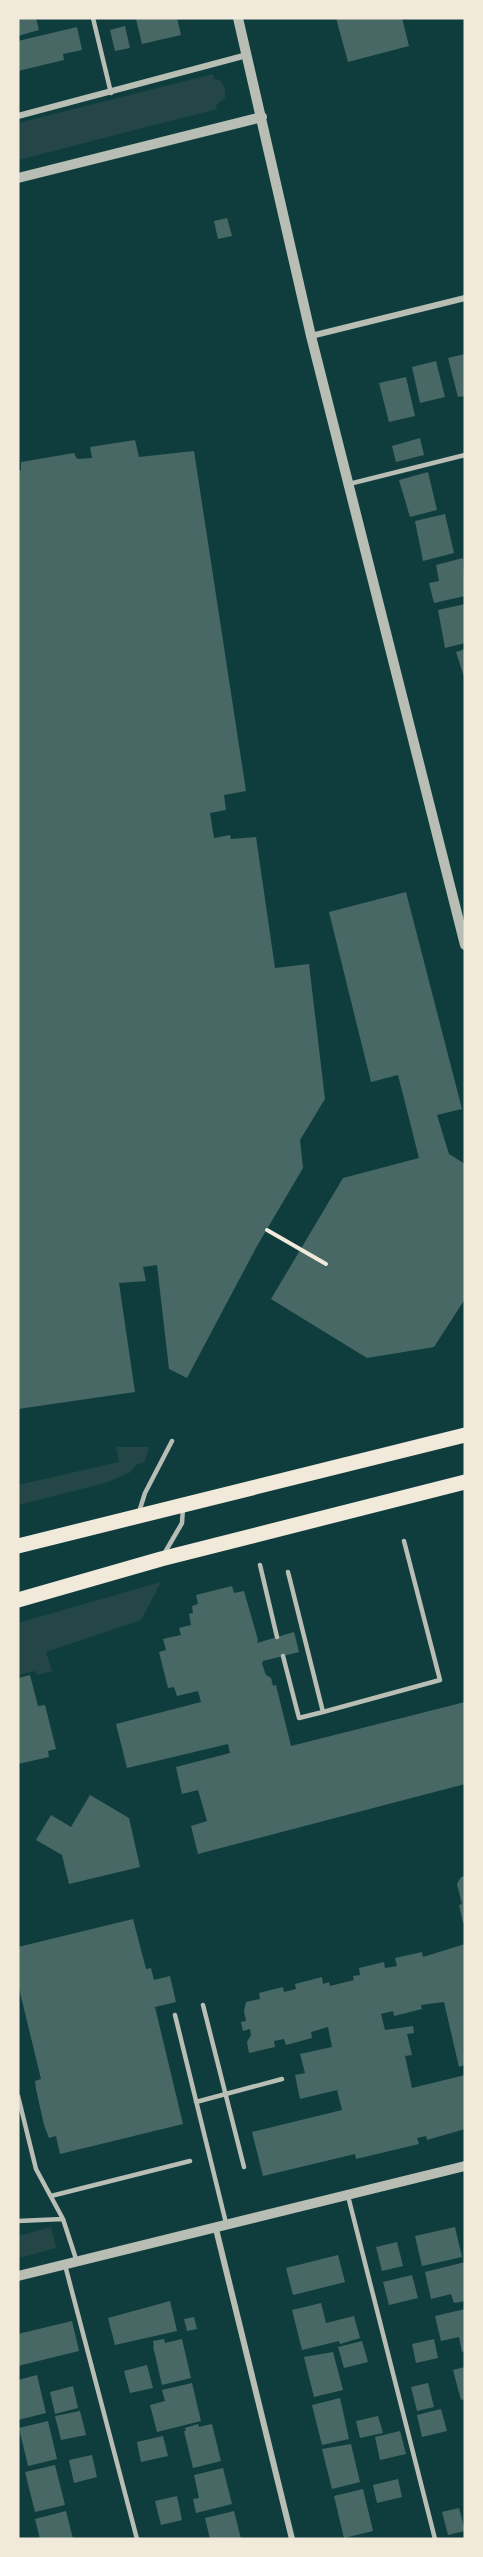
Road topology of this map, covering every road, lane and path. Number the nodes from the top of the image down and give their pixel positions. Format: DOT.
graph roads {
  1 [pos="93,18"];
  2 [pos="238,18"];
  3 [pos="247,55"];
  4 [pos="111,93"];
  5 [pos="18,116"];
  6 [pos="262,117"];
  7 [pos="18,178"];
  8 [pos="465,298"];
  9 [pos="311,336"];
  10 [pos="465,455"];
  11 [pos="349,484"];
  12 [pos="465,945"];
  13 [pos="267,1230"];
  14 [pos="326,1264"];
  15 [pos="465,1435"];
  16 [pos="172,1441"];
  17 [pos="465,1482"];
  18 [pos="183,1505"];
  19 [pos="137,1516"];
  20 [pos="404,1541"];
  21 [pos="18,1546"];
  22 [pos="161,1559"];
  23 [pos="260,1565"];
  24 [pos="288,1572"];
  25 [pos="18,1600"];
  26 [pos="277,1637"];
  27 [pos="283,1656"];
  28 [pos="323,1712"];
  29 [pos="203,2005"];
  30 [pos="175,2015"];
  31 [pos="282,2079"];
  32 [pos="226,2095"];
  33 [pos="18,2096"];
  34 [pos="196,2102"];
  35 [pos="190,2161"];
  36 [pos="465,2166"];
  37 [pos="244,2168"];
  38 [pos="347,2195"];
  39 [pos="51,2196"];
  40 [pos="63,2219"];
  41 [pos="18,2222"];
  42 [pos="221,2227"];
  43 [pos="77,2262"];
  44 [pos="65,2265"];
  45 [pos="18,2276"];
  46 [pos="137,2539"];
  47 [pos="292,2539"];
  48 [pos="435,2539"];
  1 -- 4 [label="lane"];
  2 -- 3 [label="street"];
  3 -- 4 [label="street"];
  3 -- 6 [label="street"];
  4 -- 5 [label="street"];
  6 -- 7 [label="street"];
  6 -- 9 [label="street"];
  8 -- 9 [label="street"];
  9 -- 11 [label="street"];
  10 -- 11 [label="lane"];
  11 -- 12 [label="street"];
  13 -- 14 [label="path"];
  15 -- 18 [label="main road"];
  16 -- 19 [label="lane"];
  17 -- 22 [label="main road"];
  18 -- 19 [label="main road"];
  18 -- 22 [label="lane"];
  19 -- 21 [label="main road"];
  20 -- 28 [label="lane"];
  22 -- 25 [label="main road"];
  23 -- 26 [label="lane"];
  24 -- 28 [label="lane"];
  27 -- 28 [label="lane"];
  29 -- 32 [label="lane"];
  30 -- 34 [label="lane"];
  31 -- 32 [label="lane"];
  32 -- 34 [label="lane"];
  32 -- 37 [label="lane"];
  33 -- 39 [label="lane"];
  34 -- 42 [label="lane"];
  35 -- 39 [label="lane"];
  36 -- 38 [label="street"];
  38 -- 42 [label="street"];
  38 -- 48 [label="lane"];
  39 -- 40 [label="lane"];
  40 -- 41 [label="lane"];
  40 -- 43 [label="lane"];
  42 -- 43 [label="street"];
  42 -- 47 [label="street"];
  43 -- 44 [label="street"];
  44 -- 45 [label="street"];
  44 -- 46 [label="lane"];
}
